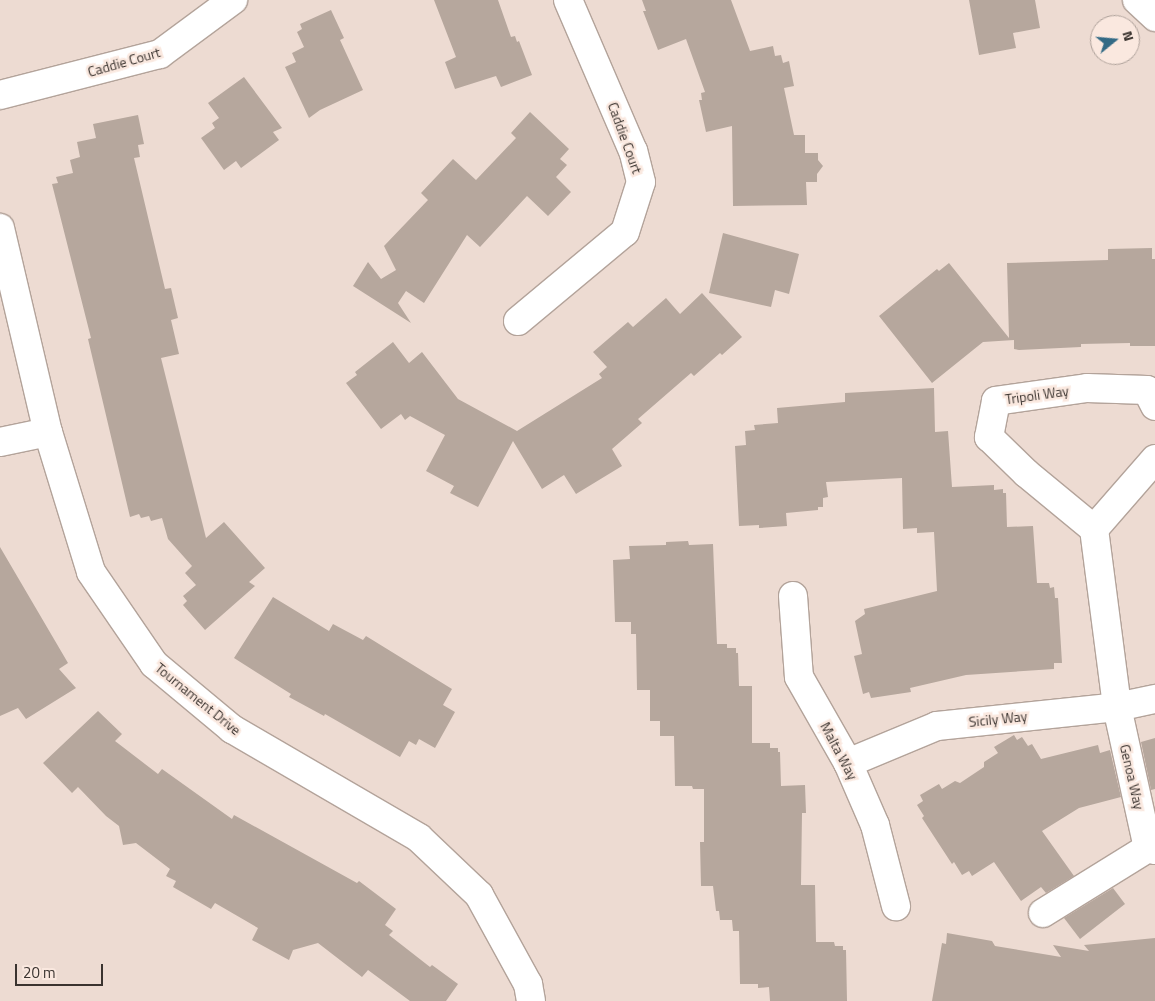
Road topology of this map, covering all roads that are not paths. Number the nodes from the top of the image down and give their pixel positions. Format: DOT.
graph roads {
  1 [pos="233,0"];
  2 [pos="568,0"];
  3 [pos="1137,0"];
  4 [pos="1155,17"];
  5 [pos="0,95"];
  6 [pos="0,228"];
  7 [pos="518,321"];
  8 [pos="1155,406"];
  9 [pos="48,432"];
  10 [pos="0,442"];
  11 [pos="1155,458"];
  12 [pos="1094,529"];
  13 [pos="793,596"];
  14 [pos="1155,699"];
  15 [pos="1116,707"];
  16 [pos="848,763"];
  17 [pos="1151,849"];
  18 [pos="896,906"];
  19 [pos="1043,913"];
  20 [pos="531,1001"];
  1 -- 5 [label="street, Caddie Court"];
  2 -- 7 [label="street, Caddie Court"];
  3 -- 4 [label="street"];
  6 -- 9 [label="street, Tournament Drive"];
  8 -- 12 [label="street, Tripoli Way"];
  9 -- 10 [label="street"];
  9 -- 20 [label="street, Tournament Drive"];
  11 -- 12 [label="street"];
  12 -- 15 [label="street"];
  13 -- 16 [label="street, Malta Way"];
  14 -- 15 [label="street, Sicily Way"];
  15 -- 16 [label="street, Sicily Way"];
  15 -- 17 [label="street, Genoa Way"];
  16 -- 18 [label="street, Malta Way"];
  17 -- 19 [label="street, Genoa Way"];
}
